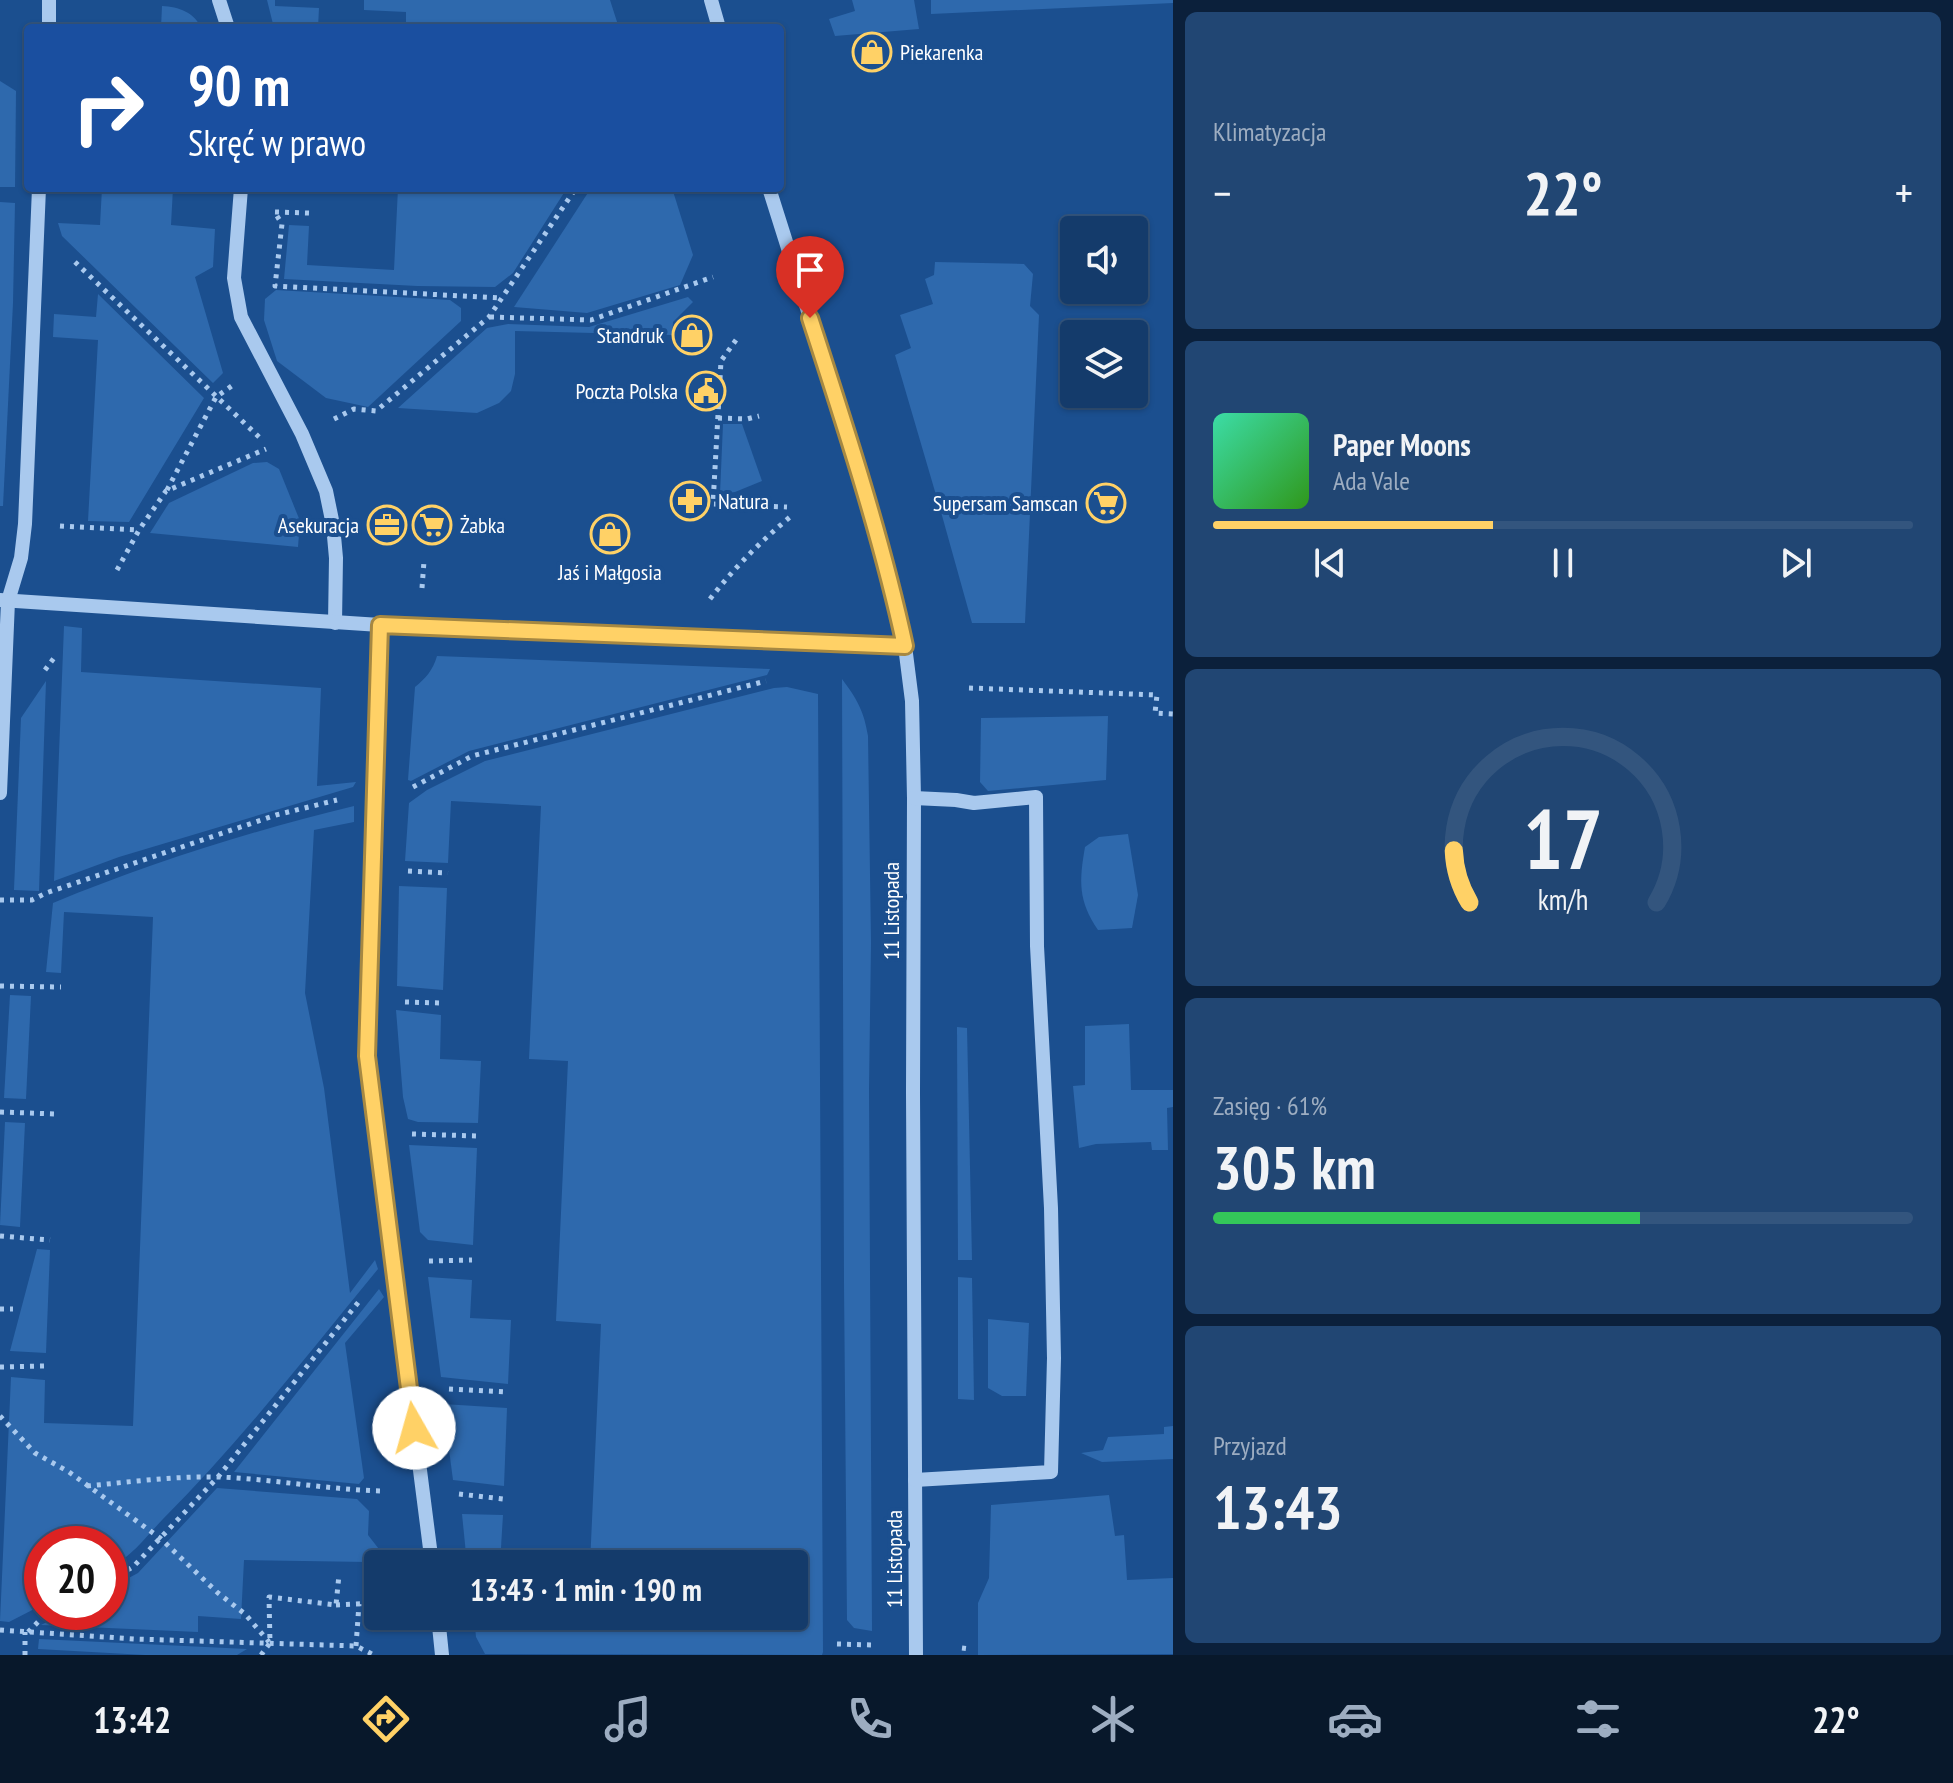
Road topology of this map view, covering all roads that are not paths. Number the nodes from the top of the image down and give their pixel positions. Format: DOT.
graph roads {
  1 [pos="49,0"];
  2 [pos="219,0"];
  3 [pos="711,0"];
  4 [pos="49,24"];
  5 [pos="227,24"];
  6 [pos="718,24"];
  7 [pos="39,192"];
  8 [pos="241,192"];
  9 [pos="770,192"];
  10 [pos="4,600"];
  11 [pos="335,623"];
  12 [pos="380,625"];
  13 [pos="905,646"];
  14 [pos="0,793"];
  15 [pos="914,798"];
  16 [pos="915,1480"];
  17 [pos="430,1550"];
  18 [pos="439,1630"];
  19 [pos="442,1655"];
  20 [pos="916,1655"];
  1 -- 4 [label="street"];
  2 -- 5 [label="street"];
  3 -- 6 [label="street"];
  7 -- 10 [label="street"];
  8 -- 11 [label="street"];
  9 -- 13 [label="street, 11 Listopada"];
  10 -- 11 [label="street"];
  10 -- 14 [label="street"];
  11 -- 12 [label="street"];
  12 -- 13 [label="street"];
  12 -- 17 [label="street"];
  13 -- 15 [label="street, 11 Listopada"];
  15 -- 16 [label="street, 11 Listopada"];
  15 -- 16 [label="street"];
  16 -- 20 [label="street, 11 Listopada"];
  18 -- 19 [label="street"];
}
